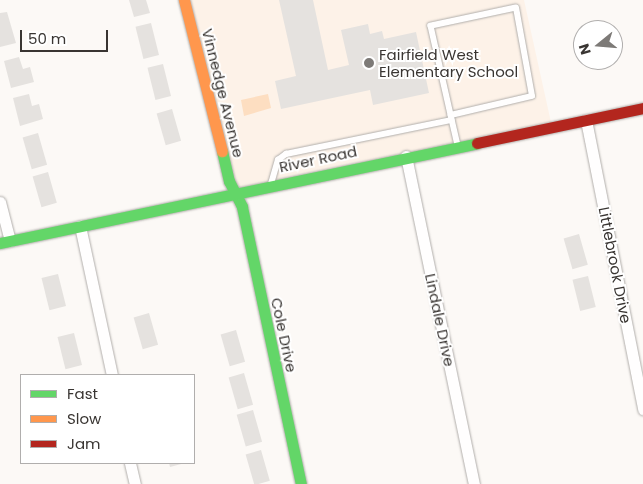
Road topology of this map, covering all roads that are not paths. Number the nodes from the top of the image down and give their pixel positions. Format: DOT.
graph roads {
  1 [pos="184,0"];
  2 [pos="643,108"];
  3 [pos="451,118"];
  4 [pos="586,120"];
  5 [pos="458,145"];
  6 [pos="406,156"];
  7 [pos="271,185"];
  8 [pos="236,192"];
  9 [pos="0,202"];
  10 [pos="80,226"];
  11 [pos="5,242"];
  12 [pos="112,374"];
  13 [pos="643,409"];
  14 [pos="130,464"];
  15 [pos="134,484"];
  16 [pos="301,484"];
  17 [pos="474,484"];
  1 -- 8 [label="street, Vinnedge Avenue"];
  2 -- 4 [label="street, River Road"];
  3 -- 3 [label="lane"];
  3 -- 5 [label="lane"];
  3 -- 7 [label="lane"];
  4 -- 5 [label="street, River Road"];
  4 -- 13 [label="street, Littlebrook Drive"];
  5 -- 6 [label="street, River Road"];
  6 -- 7 [label="street, River Road"];
  6 -- 17 [label="street, Lindale Drive"];
  7 -- 8 [label="street, River Road"];
  8 -- 10 [label="street, River Road"];
  8 -- 16 [label="street, Cole Drive"];
  9 -- 11 [label="street"];
  10 -- 11 [label="street, River Road"];
  10 -- 12 [label="street"];
  14 -- 15 [label="street"];
}
